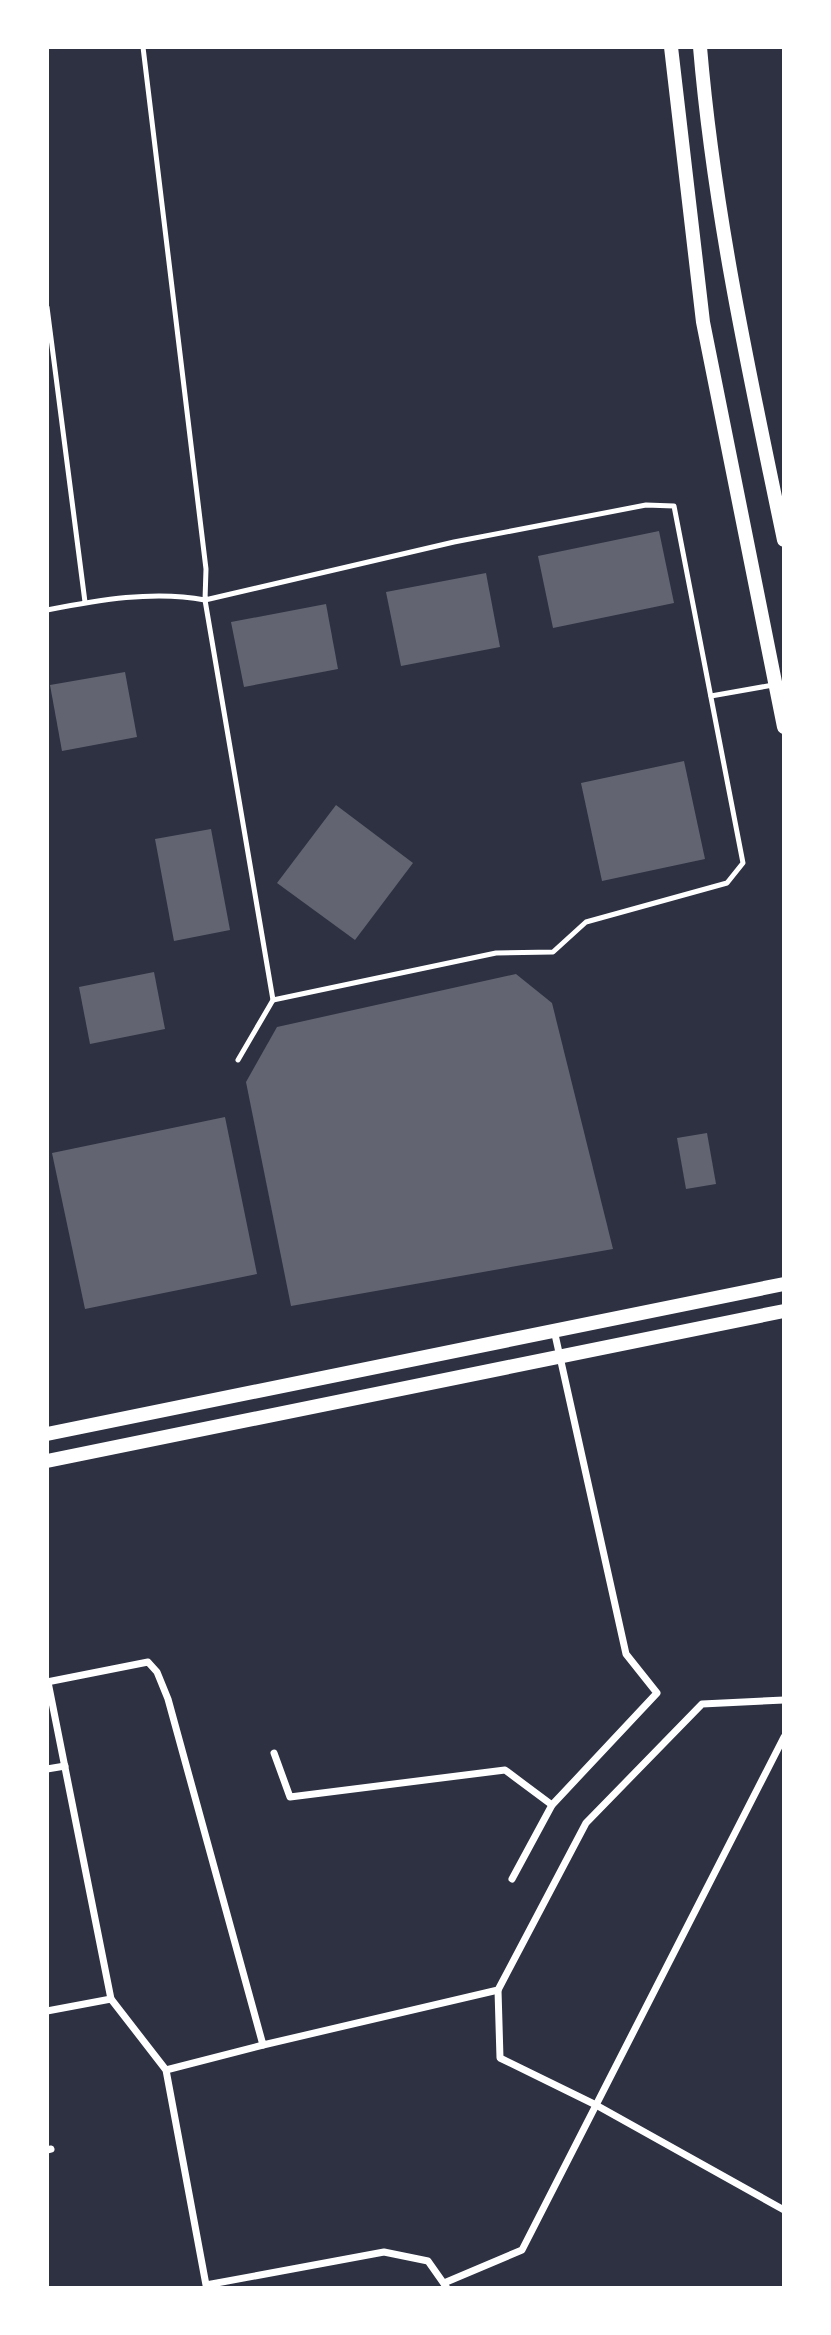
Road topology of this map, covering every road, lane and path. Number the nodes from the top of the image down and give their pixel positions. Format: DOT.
graph roads {
  1 [pos="143,47"];
  2 [pos="671,47"];
  3 [pos="701,47"];
  4 [pos="47,307"];
  5 [pos="784,540"];
  6 [pos="205,600"];
  7 [pos="85,602"];
  8 [pos="47,610"];
  9 [pos="774,684"];
  10 [pos="711,696"];
  11 [pos="784,727"];
  12 [pos="273,1000"];
  13 [pos="238,1060"];
  14 [pos="784,1284"];
  15 [pos="784,1311"];
  16 [pos="554,1330"];
  17 [pos="559,1356"];
  18 [pos="47,1434"];
  19 [pos="47,1461"];
  20 [pos="48,1682"];
  21 [pos="784,1700"];
  22 [pos="784,1737"];
  23 [pos="274,1753"];
  24 [pos="65,1766"];
  25 [pos="47,1769"];
  26 [pos="552,1805"];
  27 [pos="512,1879"];
  28 [pos="498,1990"];
  29 [pos="111,1999"];
  30 [pos="47,2011"];
  31 [pos="262,2045"];
  32 [pos="166,2070"];
  33 [pos="596,2105"];
  34 [pos="784,2210"];
  35 [pos="445,2285"];
  1 -- 6 [label="lane"];
  2 -- 9 [label="main road"];
  3 -- 5 [label="main road"];
  4 -- 7 [label="lane"];
  6 -- 7 [label="lane"];
  6 -- 10 [label="lane"];
  6 -- 12 [label="lane"];
  7 -- 8 [label="lane"];
  9 -- 10 [label="lane"];
  9 -- 11 [label="main road"];
  10 -- 12 [label="lane"];
  12 -- 13 [label="lane"];
  14 -- 16 [label="main road"];
  15 -- 17 [label="main road"];
  16 -- 17 [label="street"];
  16 -- 18 [label="main road"];
  17 -- 19 [label="main road"];
  17 -- 26 [label="street"];
  20 -- 24 [label="street"];
  20 -- 31 [label="street"];
  21 -- 28 [label="street"];
  22 -- 33 [label="street"];
  23 -- 26 [label="street"];
  24 -- 25 [label="street"];
  24 -- 29 [label="street"];
  26 -- 27 [label="street"];
  28 -- 31 [label="street"];
  28 -- 33 [label="street"];
  29 -- 30 [label="street"];
  29 -- 32 [label="street"];
  31 -- 32 [label="street"];
  32 -- 35 [label="street"];
  33 -- 34 [label="street"];
  33 -- 35 [label="street"];
}
